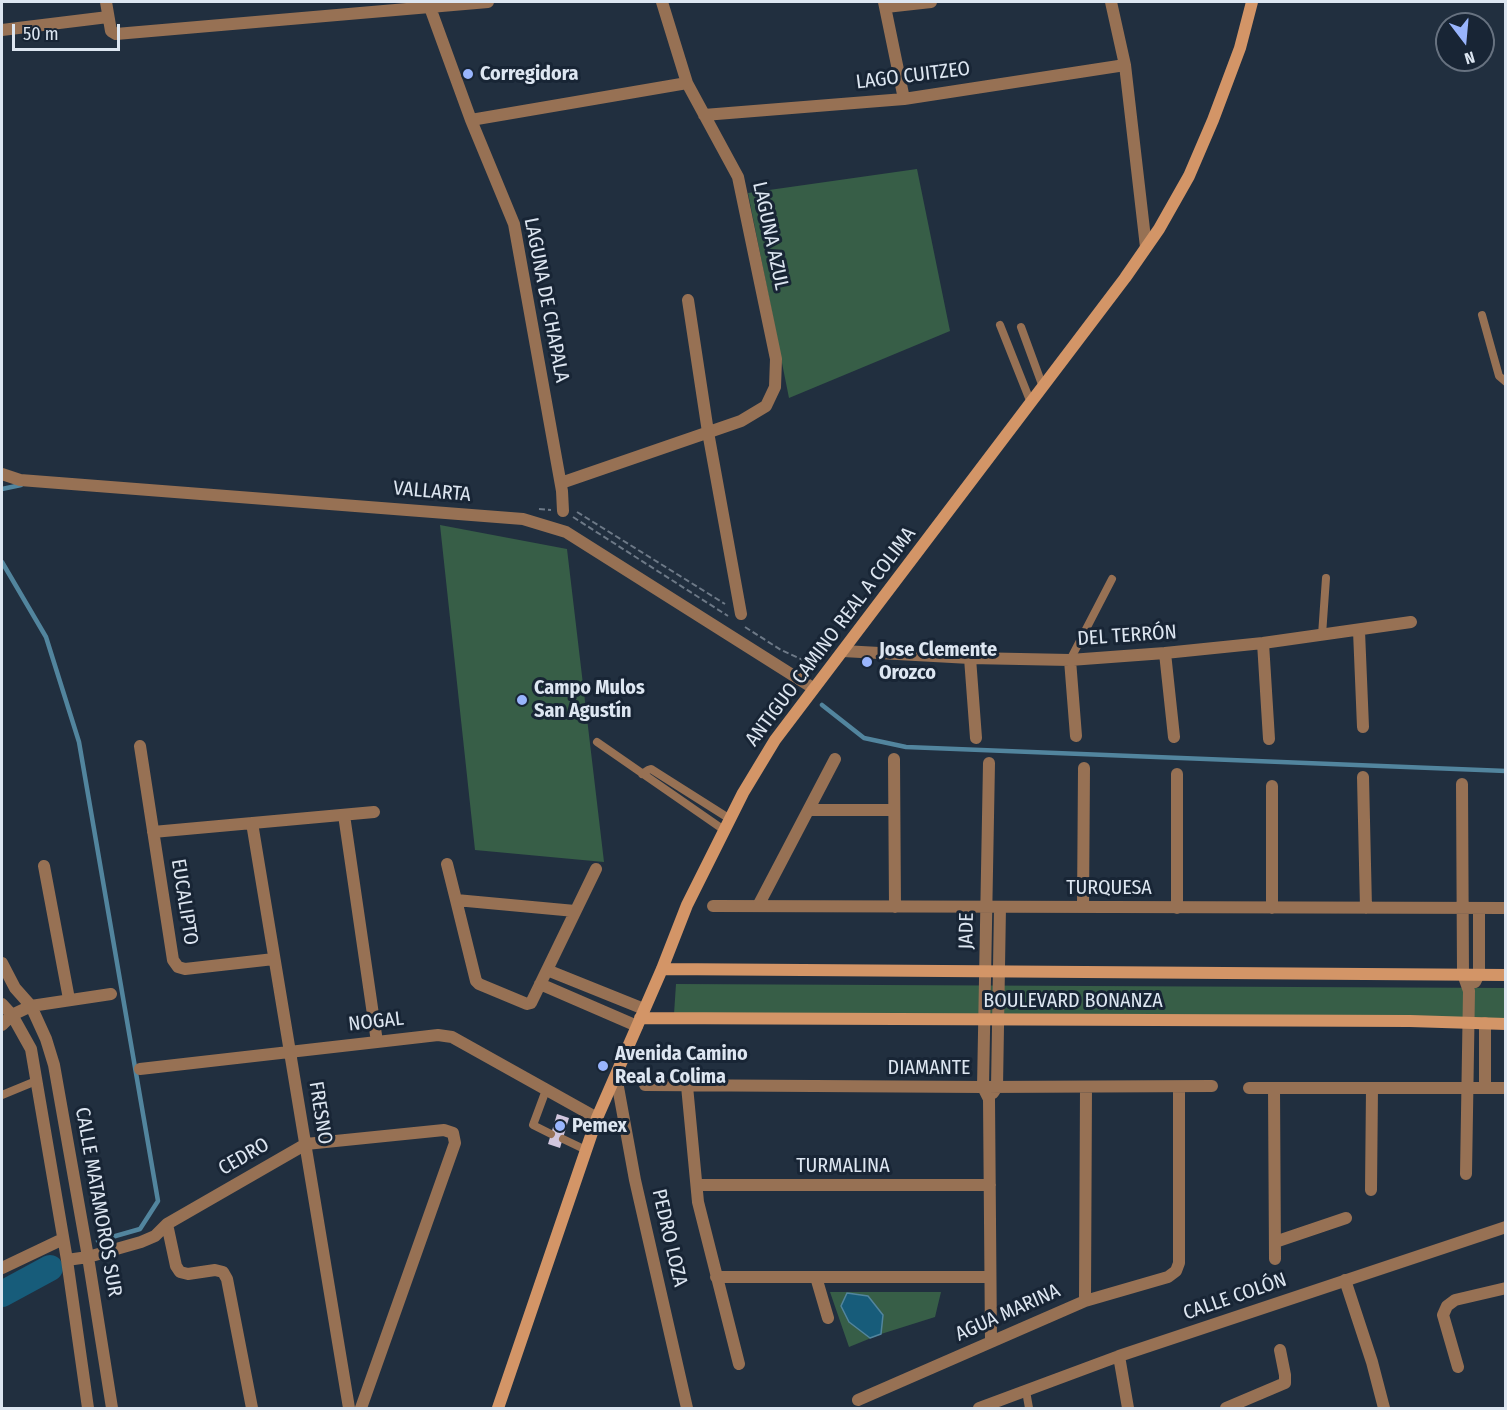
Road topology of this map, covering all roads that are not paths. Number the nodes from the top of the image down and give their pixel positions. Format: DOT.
graph roads {
  1 [pos="106,2"];
  2 [pos="488,2"];
  3 [pos="662,2"];
  4 [pos="931,2"];
  5 [pos="1111,2"];
  6 [pos="1252,2"];
  7 [pos="429,4"];
  8 [pos="885,4"];
  9 [pos="342,8"];
  10 [pos="108,17"];
  11 [pos="2,30"];
  12 [pos="1125,65"];
  13 [pos="687,83"];
  14 [pos="904,99"];
  15 [pos="704,115"];
  16 [pos="471,120"];
  17 [pos="1146,247"];
  18 [pos="688,300"];
  19 [pos="1482,315"];
  20 [pos="1000,325"];
  21 [pos="1021,327"];
  22 [pos="1506,382"];
  23 [pos="1043,387"];
  24 [pos="1031,403"];
  25 [pos="708,432"];
  26 [pos="2,474"];
  27 [pos="561,483"];
  28 [pos="563,511"];
  29 [pos="1326,578"];
  30 [pos="1112,579"];
  31 [pos="736,618"];
  32 [pos="1411,622"];
  33 [pos="1359,631"];
  34 [pos="1322,635"];
  35 [pos="1263,643"];
  36 [pos="843,651"];
  37 [pos="1165,653"];
  38 [pos="970,658"];
  39 [pos="1070,660"];
  40 [pos="813,688"];
  41 [pos="1363,727"];
  42 [pos="1076,736"];
  43 [pos="1174,737"];
  44 [pos="976,738"];
  45 [pos="1269,740"];
  46 [pos="597,742"];
  47 [pos="140,746"];
  48 [pos="836,759"];
  49 [pos="894,759"];
  50 [pos="989,763"];
  51 [pos="1084,768"];
  52 [pos="642,774"];
  53 [pos="1177,774"];
  54 [pos="1363,777"];
  55 [pos="1462,784"];
  56 [pos="679,786"];
  57 [pos="1272,786"];
  58 [pos="673,795"];
  59 [pos="809,810"];
  60 [pos="894,810"];
  61 [pos="374,812"];
  62 [pos="344,815"];
  63 [pos="252,823"];
  64 [pos="727,824"];
  65 [pos="153,832"];
  66 [pos="447,864"];
  67 [pos="44,866"];
  68 [pos="596,869"];
  69 [pos="456,900"];
  70 [pos="713,906"];
  71 [pos="758,906"];
  72 [pos="895,907"];
  73 [pos="994,907"];
  74 [pos="1083,907"];
  75 [pos="1177,908"];
  76 [pos="1272,908"];
  77 [pos="1366,908"];
  78 [pos="1479,908"];
  79 [pos="1462,909"];
  80 [pos="1506,909"];
  81 [pos="575,911"];
  82 [pos="274,959"];
  83 [pos="2,963"];
  84 [pos="662,969"];
  85 [pos="547,970"];
  86 [pos="986,972"];
  87 [pos="999,972"];
  88 [pos="1463,974"];
  89 [pos="1479,974"];
  90 [pos="1506,975"];
  91 [pos="2,982"];
  92 [pos="540,984"];
  93 [pos="15,988"];
  94 [pos="1469,991"];
  95 [pos="111,994"];
  96 [pos="69,999"];
  97 [pos="2,1004"];
  98 [pos="31,1006"];
  99 [pos="12,1015"];
  100 [pos="640,1017"];
  101 [pos="985,1020"];
  102 [pos="998,1020"];
  103 [pos="1468,1023"];
  104 [pos="1485,1023"];
  105 [pos="1506,1024"];
  106 [pos="2,1025"];
  107 [pos="377,1042"];
  108 [pos="290,1052"];
  109 [pos="140,1069"];
  110 [pos="616,1076"];
  111 [pos="36,1081"];
  112 [pos="645,1086"];
  113 [pos="687,1086"];
  114 [pos="1212,1086"];
  115 [pos="997,1087"];
  116 [pos="1086,1087"];
  117 [pos="1179,1087"];
  118 [pos="1249,1088"];
  119 [pos="1274,1088"];
  120 [pos="1372,1088"];
  121 [pos="1467,1088"];
  122 [pos="1485,1088"];
  123 [pos="1506,1088"];
  124 [pos="546,1090"];
  125 [pos="986,1093"];
  126 [pos="2,1095"];
  127 [pos="597,1118"];
  128 [pos="551,1134"];
  129 [pos="563,1139"];
  130 [pos="306,1144"];
  131 [pos="586,1150"];
  132 [pos="1466,1174"];
  133 [pos="697,1185"];
  134 [pos="990,1185"];
  135 [pos="1371,1190"];
  136 [pos="1346,1218"];
  137 [pos="167,1224"];
  138 [pos="1506,1227"];
  139 [pos="63,1239"];
  140 [pos="1275,1242"];
  141 [pos="88,1257"];
  142 [pos="1275,1259"];
  143 [pos="67,1260"];
  144 [pos="2,1268"];
  145 [pos="716,1276"];
  146 [pos="816,1276"];
  147 [pos="990,1277"];
  148 [pos="1345,1280"];
  149 [pos="1506,1288"];
  150 [pos="1085,1301"];
  151 [pos="828,1318"];
  152 [pos="991,1342"];
  153 [pos="1280,1350"];
  154 [pos="1119,1356"];
  155 [pos="739,1364"];
  156 [pos="1458,1367"];
  157 [pos="1026,1391"];
  158 [pos="858,1400"];
  159 [pos="997,1405"];
  160 [pos="88,1408"];
  161 [pos="112,1408"];
  162 [pos="252,1408"];
  163 [pos="349,1408"];
  164 [pos="361,1408"];
  165 [pos="498,1408"];
  166 [pos="687,1408"];
  167 [pos="979,1408"];
  168 [pos="1029,1408"];
  169 [pos="1128,1408"];
  170 [pos="1226,1408"];
  171 [pos="1384,1408"];
  1 -- 10 [label="street"];
  2 -- 7 [label="street"];
  3 -- 13 [label="street, LAGUNA AZUL"];
  4 -- 8 [label="street"];
  5 -- 12 [label="street"];
  6 -- 17 [label="street, ANTIGUO CAMINO REAL A COLIMA"];
  7 -- 9 [label="street"];
  7 -- 16 [label="street, LAGUNA DE CHAPALA"];
  8 -- 14 [label="street"];
  9 -- 10 [label="street"];
  10 -- 11 [label="street"];
  12 -- 14 [label="street, LAGO CUITZEO"];
  12 -- 17 [label="street"];
  13 -- 15 [label="street, LAGUNA AZUL"];
  13 -- 16 [label="street"];
  14 -- 15 [label="street, LAGO CUITZEO"];
  15 -- 25 [label="street, LAGUNA AZUL"];
  16 -- 27 [label="street, LAGUNA DE CHAPALA"];
  17 -- 23 [label="street, ANTIGUO CAMINO REAL A COLIMA"];
  18 -- 25 [label="street"];
  19 -- 22 [label="lane"];
  20 -- 24 [label="lane"];
  21 -- 23 [label="lane"];
  23 -- 24 [label="street, ANTIGUO CAMINO REAL A COLIMA"];
  24 -- 36 [label="street, ANTIGUO CAMINO REAL A COLIMA"];
  25 -- 27 [label="street"];
  25 -- 31 [label="street"];
  26 -- 40 [label="street, VALLARTA"];
  27 -- 28 [label="street, LAGUNA DE CHAPALA"];
  29 -- 34 [label="lane"];
  30 -- 39 [label="lane"];
  32 -- 33 [label="street, DEL TERRÓN"];
  33 -- 34 [label="street, DEL TERRÓN"];
  33 -- 41 [label="street"];
  34 -- 35 [label="street, DEL TERRÓN"];
  35 -- 37 [label="street, DEL TERRÓN"];
  35 -- 45 [label="street"];
  36 -- 38 [label="street, DEL TERRÓN"];
  36 -- 40 [label="street, ANTIGUO CAMINO REAL A COLIMA"];
  37 -- 39 [label="street, DEL TERRÓN"];
  37 -- 43 [label="street"];
  38 -- 39 [label="street, DEL TERRÓN"];
  38 -- 44 [label="street"];
  39 -- 42 [label="street"];
  40 -- 64 [label="street, ANTIGUO CAMINO REAL A COLIMA"];
  46 -- 52 [label="lane"];
  47 -- 65 [label="street, EUCALIPTO"];
  48 -- 59 [label="street"];
  49 -- 60 [label="street"];
  50 -- 73 [label="street, JADE"];
  51 -- 74 [label="street"];
  52 -- 56 [label="lane"];
  52 -- 58 [label="lane"];
  53 -- 75 [label="street"];
  54 -- 77 [label="street"];
  55 -- 79 [label="street"];
  56 -- 58 [label="lane"];
  56 -- 64 [label="lane"];
  57 -- 76 [label="street"];
  58 -- 64 [label="lane"];
  59 -- 60 [label="street"];
  59 -- 71 [label="street"];
  60 -- 72 [label="street"];
  61 -- 62 [label="street"];
  62 -- 63 [label="street"];
  62 -- 107 [label="street"];
  63 -- 65 [label="street"];
  63 -- 82 [label="street, FRESNO"];
  64 -- 84 [label="street, ANTIGUO CAMINO REAL A COLIMA"];
  65 -- 82 [label="street, EUCALIPTO"];
  66 -- 69 [label="street"];
  67 -- 96 [label="street"];
  68 -- 81 [label="street"];
  69 -- 81 [label="street"];
  69 -- 92 [label="street"];
  70 -- 71 [label="street, TURQUESA"];
  71 -- 72 [label="street, TURQUESA"];
  72 -- 73 [label="street, TURQUESA"];
  73 -- 74 [label="street, TURQUESA"];
  73 -- 86 [label="street, JADE"];
  73 -- 87 [label="street, JADE"];
  74 -- 75 [label="street, TURQUESA"];
  75 -- 76 [label="street, TURQUESA"];
  76 -- 77 [label="street, TURQUESA"];
  77 -- 79 [label="street, TURQUESA"];
  78 -- 79 [label="street, TURQUESA"];
  78 -- 80 [label="street, TURQUESA"];
  78 -- 89 [label="street"];
  79 -- 88 [label="street"];
  81 -- 85 [label="street"];
  82 -- 108 [label="street, FRESNO"];
  83 -- 93 [label="street"];
  84 -- 86 [label="street, BOULEVARD BONANZA"];
  84 -- 100 [label="street, ANTIGUO CAMINO REAL A COLIMA"];
  85 -- 92 [label="street"];
  85 -- 100 [label="street"];
  86 -- 87 [label="street, BOULEVARD BONANZA"];
  86 -- 101 [label="street, JADE"];
  87 -- 88 [label="street, BOULEVARD BONANZA"];
  87 -- 102 [label="street, JADE"];
  88 -- 89 [label="street, BOULEVARD BONANZA"];
  88 -- 94 [label="street"];
  89 -- 90 [label="street, BOULEVARD BONANZA"];
  89 -- 94 [label="street"];
  91 -- 93 [label="street"];
  92 -- 100 [label="street"];
  93 -- 98 [label="street, CALLE MATAMOROS SUR"];
  94 -- 103 [label="street"];
  95 -- 96 [label="street"];
  96 -- 98 [label="street"];
  97 -- 99 [label="street, CALLE MATAMOROS SUR"];
  98 -- 99 [label="street"];
  98 -- 141 [label="street, CALLE MATAMOROS SUR"];
  99 -- 106 [label="street"];
  99 -- 111 [label="street, CALLE MATAMOROS SUR"];
  100 -- 101 [label="street, BOULEVARD BONANZA"];
  100 -- 110 [label="street, ANTIGUO CAMINO REAL A COLIMA"];
  101 -- 102 [label="street, BOULEVARD BONANZA"];
  101 -- 125 [label="street, JADE"];
  102 -- 103 [label="street, BOULEVARD BONANZA"];
  102 -- 115 [label="street, JADE"];
  103 -- 104 [label="street, BOULEVARD BONANZA"];
  103 -- 121 [label="street"];
  104 -- 105 [label="street, BOULEVARD BONANZA"];
  104 -- 122 [label="street"];
  107 -- 108 [label="street, NOGAL"];
  107 -- 124 [label="street, NOGAL"];
  108 -- 109 [label="street, NOGAL"];
  108 -- 130 [label="street, FRESNO"];
  110 -- 127 [label="street, ANTIGUO CAMINO REAL A COLIMA"];
  110 -- 166 [label="street, PEDRO LOZA"];
  111 -- 126 [label="lane"];
  111 -- 139 [label="street, CALLE MATAMOROS SUR"];
  112 -- 113 [label="street, DIAMANTE"];
  113 -- 125 [label="street, DIAMANTE"];
  113 -- 133 [label="street"];
  114 -- 117 [label="street, DIAMANTE"];
  115 -- 116 [label="street, DIAMANTE"];
  115 -- 125 [label="street, DIAMANTE"];
  116 -- 117 [label="street, DIAMANTE"];
  116 -- 150 [label="street"];
  117 -- 150 [label="street, AGUA MARINA"];
  118 -- 119 [label="street"];
  119 -- 120 [label="street"];
  119 -- 140 [label="street"];
  120 -- 121 [label="street"];
  120 -- 135 [label="street"];
  121 -- 122 [label="street"];
  121 -- 132 [label="street"];
  122 -- 123 [label="street"];
  124 -- 127 [label="street, NOGAL"];
  124 -- 128 [label="lane"];
  125 -- 134 [label="street, JADE"];
  127 -- 131 [label="street, ANTIGUO CAMINO REAL A COLIMA"];
  129 -- 131 [label="lane"];
  130 -- 137 [label="street, CEDRO"];
  130 -- 163 [label="street, FRESNO"];
  130 -- 164 [label="street, CEDRO"];
  131 -- 165 [label="street, ANTIGUO CAMINO REAL A COLIMA"];
  133 -- 134 [label="street, TURMALINA"];
  133 -- 145 [label="street"];
  134 -- 147 [label="street, JADE"];
  136 -- 140 [label="street"];
  137 -- 141 [label="street, CEDRO"];
  137 -- 162 [label="street"];
  138 -- 148 [label="street, CALLE COLÓN"];
  139 -- 143 [label="street, CALLE MATAMOROS SUR"];
  139 -- 144 [label="street"];
  140 -- 142 [label="street"];
  141 -- 143 [label="street, CEDRO"];
  141 -- 161 [label="street, CALLE MATAMOROS SUR"];
  143 -- 160 [label="street, CALLE MATAMOROS SUR"];
  145 -- 146 [label="street"];
  145 -- 155 [label="street"];
  146 -- 147 [label="street"];
  146 -- 151 [label="street"];
  147 -- 152 [label="street, JADE"];
  148 -- 154 [label="street, CALLE COLÓN"];
  148 -- 171 [label="street"];
  149 -- 156 [label="street"];
  150 -- 152 [label="street, AGUA MARINA"];
  152 -- 158 [label="street, AGUA MARINA"];
  153 -- 170 [label="street"];
  154 -- 157 [label="street, CALLE COLÓN"];
  154 -- 169 [label="street"];
  157 -- 159 [label="street, CALLE COLÓN"];
  157 -- 168 [label="lane"];
  159 -- 167 [label="street, CALLE COLÓN"];
}
